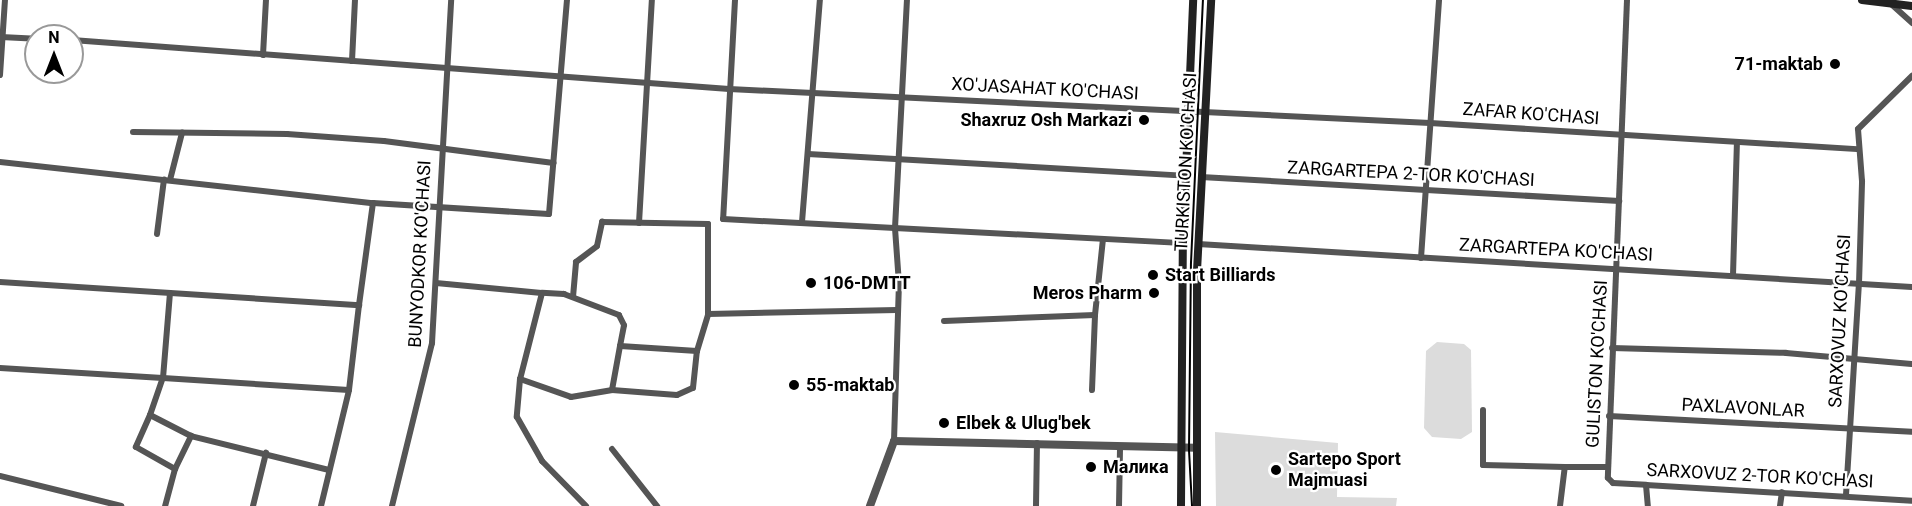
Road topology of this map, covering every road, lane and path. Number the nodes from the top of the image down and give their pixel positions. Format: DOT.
graph roads {
  1 [pos="5,0"];
  2 [pos="266,0"];
  3 [pos="355,0"];
  4 [pos="451,0"];
  5 [pos="567,0"];
  6 [pos="652,0"];
  7 [pos="735,0"];
  8 [pos="820,0"];
  9 [pos="907,0"];
  10 [pos="1193,0"];
  11 [pos="1211,0"];
  12 [pos="1439,0"];
  13 [pos="1627,0"];
  14 [pos="1862,0"];
  15 [pos="1888,1"];
  16 [pos="1909,5"];
  17 [pos="1912,22"];
  18 [pos="1,37"];
  19 [pos="24,38"];
  20 [pos="84,41"];
  21 [pos="263,55"];
  22 [pos="352,61"];
  23 [pos="447,69"];
  24 [pos="0,75"];
  25 [pos="1912,76"];
  26 [pos="561,77"];
  27 [pos="646,82"];
  28 [pos="729,89"];
  29 [pos="812,93"];
  30 [pos="900,97"];
  31 [pos="1188,112"];
  32 [pos="1204,113"];
  33 [pos="1430,123"];
  34 [pos="133,132"];
  35 [pos="182,132"];
  36 [pos="1623,135"];
  37 [pos="1737,143"];
  38 [pos="441,148"];
  39 [pos="1857,149"];
  40 [pos="808,154"];
  41 [pos="898,160"];
  42 [pos="0,162"];
  43 [pos="554,163"];
  44 [pos="1187,176"];
  45 [pos="1201,177"];
  46 [pos="167,180"];
  47 [pos="1424,192"];
  48 [pos="1619,201"];
  49 [pos="373,203"];
  50 [pos="437,205"];
  51 [pos="802,222"];
  52 [pos="639,224"];
  53 [pos="895,228"];
  54 [pos="157,234"];
  55 [pos="1103,239"];
  56 [pos="1183,243"];
  57 [pos="1198,244"];
  58 [pos="1421,258"];
  59 [pos="1617,268"];
  60 [pos="1733,275"];
  61 [pos="0,282"];
  62 [pos="436,283"];
  63 [pos="1859,284"];
  64 [pos="1912,287"];
  65 [pos="170,293"];
  66 [pos="542,293"];
  67 [pos="573,297"];
  68 [pos="359,305"];
  69 [pos="897,310"];
  70 [pos="708,314"];
  71 [pos="1095,315"];
  72 [pos="944,321"];
  73 [pos="620,346"];
  74 [pos="1612,348"];
  75 [pos="697,351"];
  76 [pos="1854,362"];
  77 [pos="1912,364"];
  78 [pos="0,368"];
  79 [pos="163,378"];
  80 [pos="520,379"];
  81 [pos="349,390"];
  82 [pos="612,390"];
  83 [pos="1092,390"];
  84 [pos="1483,410"];
  85 [pos="150,416"];
  86 [pos="1609,416"];
  87 [pos="1849,429"];
  88 [pos="1912,432"];
  89 [pos="191,436"];
  90 [pos="894,441"];
  91 [pos="1037,443"];
  92 [pos="1120,446"];
  93 [pos="1196,448"];
  94 [pos="612,449"];
  95 [pos="1180,450"];
  96 [pos="266,453"];
  97 [pos="1566,467"];
  98 [pos="1607,467"];
  99 [pos="175,469"];
  100 [pos="329,470"];
  101 [pos="0,476"];
  102 [pos="1608,478"];
  103 [pos="1646,485"];
  104 [pos="1782,492"];
  105 [pos="1846,495"];
  106 [pos="1912,501"];
  107 [pos="121,506"];
  108 [pos="165,506"];
  109 [pos="253,506"];
  110 [pos="321,506"];
  111 [pos="392,506"];
  112 [pos="586,506"];
  113 [pos="657,506"];
  114 [pos="870,506"];
  115 [pos="1036,506"];
  116 [pos="1119,506"];
  117 [pos="1181,506"];
  118 [pos="1197,506"];
  119 [pos="1560,506"];
  120 [pos="1648,506"];
  121 [pos="1780,506"];
  1 -- 18 [label="street"];
  2 -- 21 [label="street"];
  3 -- 22 [label="street"];
  4 -- 23 [label="street, BUNYODKOR KO'CHASI"];
  5 -- 26 [label="street"];
  6 -- 27 [label="street"];
  7 -- 28 [label="street"];
  8 -- 29 [label="street"];
  9 -- 30 [label="street"];
  10 -- 31 [label="main road, TURKISTON KO'CHASI"];
  11 -- 32 [label="main road, TURKISTON KO'CHASI"];
  12 -- 33 [label="street"];
  13 -- 36 [label="street, GULISTON KO'CHASI"];
  14 -- 15 [label="main road"];
  15 -- 16 [label="main road"];
  15 -- 17 [label="street"];
  18 -- 19 [label="street"];
  18 -- 24 [label="street"];
  20 -- 21 [label="street, XO'JASAHAT KO'CHASI"];
  21 -- 22 [label="street, XO'JASAHAT KO'CHASI"];
  22 -- 23 [label="street, XO'JASAHAT KO'CHASI"];
  23 -- 26 [label="street, XO'JASAHAT KO'CHASI"];
  23 -- 38 [label="street, BUNYODKOR KO'CHASI"];
  25 -- 39 [label="street"];
  26 -- 27 [label="street, XO'JASAHAT KO'CHASI"];
  26 -- 43 [label="street"];
  27 -- 28 [label="street, XO'JASAHAT KO'CHASI"];
  27 -- 52 [label="street"];
  28 -- 29 [label="street, XO'JASAHAT KO'CHASI"];
  28 -- 51 [label="street"];
  29 -- 30 [label="street, XO'JASAHAT KO'CHASI"];
  29 -- 40 [label="street"];
  30 -- 31 [label="street, XO'JASAHAT KO'CHASI"];
  30 -- 41 [label="street"];
  31 -- 32 [label="street, XO'JASAHAT KO'CHASI"];
  31 -- 44 [label="main road, TURKISTON KO'CHASI"];
  32 -- 33 [label="street, ZAFAR KO'CHASI"];
  32 -- 45 [label="main road, TURKISTON KO'CHASI"];
  33 -- 36 [label="street, ZAFAR KO'CHASI"];
  33 -- 47 [label="street"];
  34 -- 35 [label="street"];
  35 -- 38 [label="street"];
  35 -- 46 [label="street"];
  36 -- 37 [label="street, ZAFAR KO'CHASI"];
  36 -- 48 [label="street, GULISTON KO'CHASI"];
  37 -- 39 [label="street, ZAFAR KO'CHASI"];
  37 -- 60 [label="street"];
  38 -- 43 [label="street"];
  38 -- 50 [label="street, BUNYODKOR KO'CHASI"];
  39 -- 63 [label="street, SARXOVUZ KO'CHASI"];
  40 -- 41 [label="street"];
  40 -- 51 [label="street"];
  41 -- 44 [label="street"];
  41 -- 53 [label="street"];
  42 -- 46 [label="street"];
  43 -- 50 [label="street"];
  44 -- 56 [label="main road, TURKISTON KO'CHASI"];
  45 -- 47 [label="street, ZARGARTEPA 2-TOR KO'CHASI"];
  45 -- 57 [label="main road, TURKISTON KO'CHASI"];
  46 -- 49 [label="street"];
  46 -- 54 [label="street"];
  47 -- 48 [label="street, ZARGARTEPA 2-TOR KO'CHASI"];
  47 -- 58 [label="street"];
  48 -- 59 [label="street, GULISTON KO'CHASI"];
  49 -- 50 [label="street"];
  49 -- 68 [label="street"];
  50 -- 62 [label="street, BUNYODKOR KO'CHASI"];
  51 -- 53 [label="street"];
  52 -- 67 [label="street"];
  52 -- 70 [label="street"];
  53 -- 55 [label="street"];
  53 -- 69 [label="street"];
  55 -- 56 [label="street"];
  55 -- 71 [label="street"];
  56 -- 95 [label="main road, TURKISTON KO'CHASI"];
  57 -- 58 [label="street, ZARGARTEPA KO'CHASI"];
  57 -- 93 [label="main road, TURKISTON KO'CHASI"];
  58 -- 59 [label="street, ZARGARTEPA KO'CHASI"];
  59 -- 60 [label="street, ZARGARTEPA KO'CHASI"];
  59 -- 74 [label="street, GULISTON KO'CHASI"];
  60 -- 63 [label="street, ZARGARTEPA KO'CHASI"];
  61 -- 65 [label="street"];
  62 -- 66 [label="street"];
  62 -- 111 [label="street, BUNYODKOR KO'CHASI"];
  63 -- 64 [label="street, ZARGARTEPA KO'CHASI"];
  63 -- 76 [label="street, SARXOVUZ KO'CHASI"];
  65 -- 68 [label="street"];
  65 -- 79 [label="street"];
  66 -- 67 [label="street"];
  66 -- 80 [label="street"];
  67 -- 73 [label="street"];
  68 -- 81 [label="street"];
  69 -- 70 [label="street"];
  69 -- 90 [label="street"];
  70 -- 75 [label="street"];
  71 -- 72 [label="street"];
  71 -- 83 [label="street"];
  73 -- 75 [label="street"];
  73 -- 82 [label="street"];
  74 -- 76 [label="street"];
  74 -- 86 [label="street, GULISTON KO'CHASI"];
  75 -- 82 [label="street"];
  76 -- 77 [label="street"];
  76 -- 87 [label="street, SARXOVUZ KO'CHASI"];
  78 -- 79 [label="street"];
  79 -- 81 [label="street"];
  79 -- 85 [label="street"];
  80 -- 82 [label="street"];
  80 -- 112 [label="street"];
  81 -- 100 [label="street"];
  84 -- 97 [label="street"];
  85 -- 89 [label="street"];
  85 -- 99 [label="street"];
  86 -- 87 [label="street, PAXLAVONLAR"];
  86 -- 98 [label="street, GULISTON KO'CHASI"];
  87 -- 88 [label="street, PAXLAVONLAR"];
  87 -- 105 [label="street, SARXOVUZ KO'CHASI"];
  89 -- 96 [label="street"];
  89 -- 99 [label="street"];
  90 -- 91 [label="street"];
  90 -- 114 [label="street"];
  91 -- 92 [label="street"];
  91 -- 115 [label="street"];
  92 -- 95 [label="street"];
  92 -- 116 [label="street"];
  93 -- 95 [label="street"];
  93 -- 118 [label="main road, TURKISTON KO'CHASI"];
  94 -- 113 [label="street"];
  95 -- 117 [label="main road, TURKISTON KO'CHASI"];
  96 -- 100 [label="street"];
  96 -- 109 [label="street"];
  97 -- 98 [label="street"];
  97 -- 119 [label="street"];
  98 -- 102 [label="street, GULISTON KO'CHASI"];
  99 -- 108 [label="street"];
  100 -- 110 [label="street"];
  101 -- 107 [label="street"];
  102 -- 103 [label="street, SARXOVUZ 2-TOR KO'CHASI"];
  103 -- 104 [label="street, SARXOVUZ 2-TOR KO'CHASI"];
  103 -- 120 [label="street"];
  104 -- 105 [label="street, SARXOVUZ 2-TOR KO'CHASI"];
  104 -- 121 [label="street"];
  105 -- 106 [label="street, SARXOVUZ 2-TOR KO'CHASI"];
}
